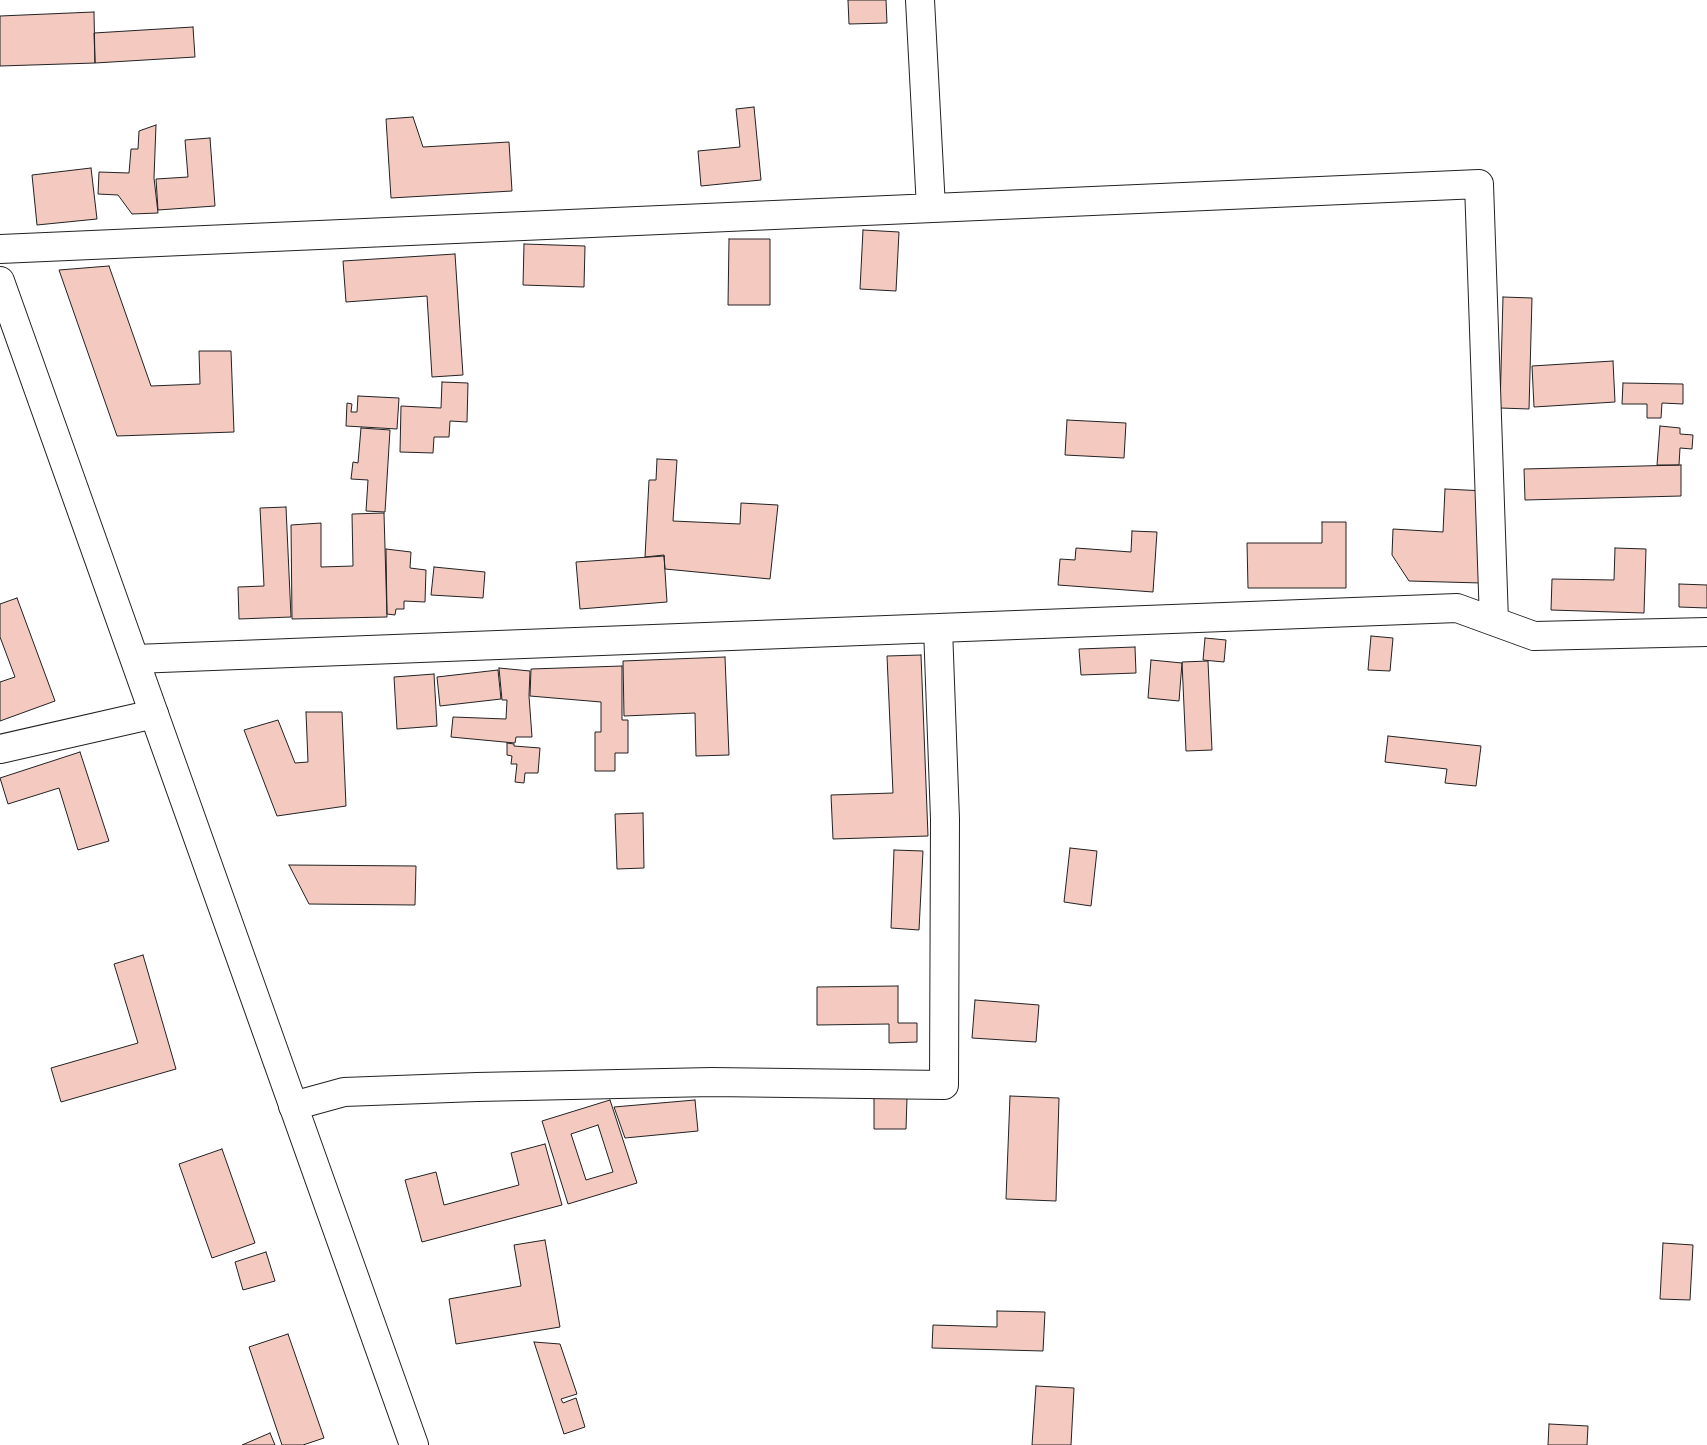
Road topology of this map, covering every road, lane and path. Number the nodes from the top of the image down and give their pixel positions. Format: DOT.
graph roads {
  1 [pos="920,0"];
  2 [pos="931,208"];
  3 [pos="0,249"];
  4 [pos="0,282"];
  5 [pos="1494,621"];
  6 [pos="938,628"];
  7 [pos="1707,632"];
  8 [pos="135,659"];
  9 [pos="154,714"];
  10 [pos="0,749"];
  11 [pos="293,1106"];
  12 [pos="414,1445"];
  1 -- 2 [label="street"];
  2 -- 3 [label="street"];
  2 -- 5 [label="street"];
  4 -- 8 [label="street"];
  5 -- 6 [label="street"];
  5 -- 7 [label="street"];
  6 -- 8 [label="street"];
  6 -- 11 [label="street"];
  8 -- 9 [label="street"];
  9 -- 10 [label="street"];
  9 -- 11 [label="street"];
  11 -- 12 [label="street"];
}
